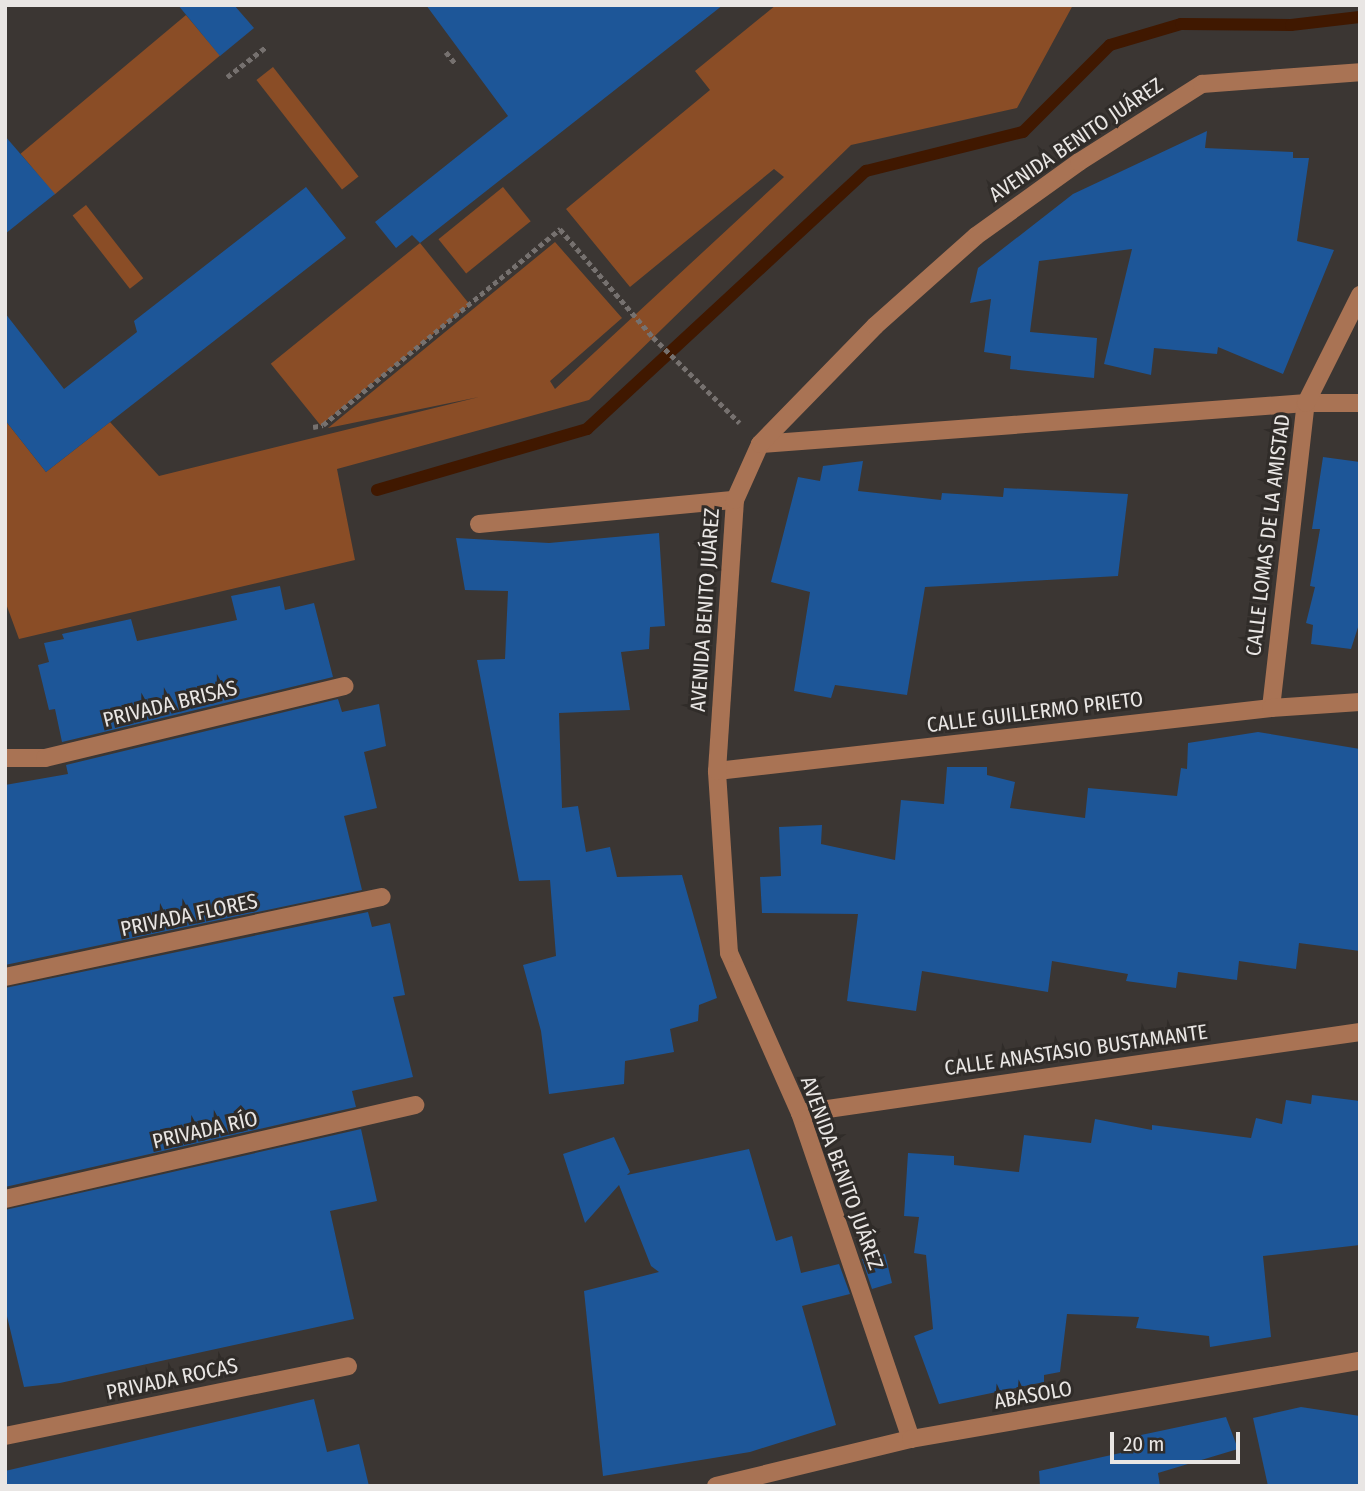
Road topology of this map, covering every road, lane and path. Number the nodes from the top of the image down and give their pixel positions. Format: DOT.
graph roads {
  1 [pos="266,47"];
  2 [pos="446,52"];
  3 [pos="455,63"];
  4 [pos="1360,72"];
  5 [pos="227,77"];
  6 [pos="1360,295"];
  7 [pos="717,399"];
  8 [pos="1306,403"];
  9 [pos="1360,403"];
  10 [pos="313,427"];
  11 [pos="761,444"];
  12 [pos="735,500"];
  13 [pos="479,524"];
  14 [pos="344,685"];
  15 [pos="1360,702"];
  16 [pos="1270,708"];
  17 [pos="5,758"];
  18 [pos="717,771"];
  19 [pos="382,897"];
  20 [pos="5,977"];
  21 [pos="1360,1032"];
  22 [pos="415,1105"];
  23 [pos="800,1113"];
  24 [pos="5,1199"];
  25 [pos="1360,1362"];
  26 [pos="1341,1365"];
  27 [pos="348,1366"];
  28 [pos="1360,1373"];
  29 [pos="5,1436"];
  30 [pos="911,1439"];
  31 [pos="716,1486"];
  1 -- 5 [label="path"];
  2 -- 3 [label="path"];
  4 -- 11 [label="street, AVENIDA BENITO JUÁREZ"];
  6 -- 8 [label="street, CALLE LOMAS DE LA AMISTAD"];
  7 -- 10 [label="path"];
  8 -- 9 [label="street"];
  8 -- 11 [label="street"];
  8 -- 16 [label="street, CALLE LOMAS DE LA AMISTAD"];
  11 -- 12 [label="street, AVENIDA BENITO JUÁREZ"];
  12 -- 13 [label="street"];
  12 -- 18 [label="street, AVENIDA BENITO JUÁREZ"];
  14 -- 17 [label="street, PRIVADA BRISAS"];
  15 -- 16 [label="street, CALLE GUILLERMO PRIETO"];
  16 -- 18 [label="street, CALLE GUILLERMO PRIETO"];
  18 -- 23 [label="street, AVENIDA BENITO JUÁREZ"];
  19 -- 20 [label="street, PRIVADA FLORES"];
  21 -- 23 [label="street, CALLE ANASTASIO BUSTAMANTE"];
  22 -- 24 [label="street, PRIVADA RÍO"];
  23 -- 30 [label="street, AVENIDA BENITO JUÁREZ"];
  25 -- 26 [label="street, ABASOLO"];
  26 -- 28 [label="street"];
  26 -- 30 [label="street, ABASOLO"];
  27 -- 29 [label="street, PRIVADA ROCAS"];
  30 -- 31 [label="street, ABASOLO"];
}
